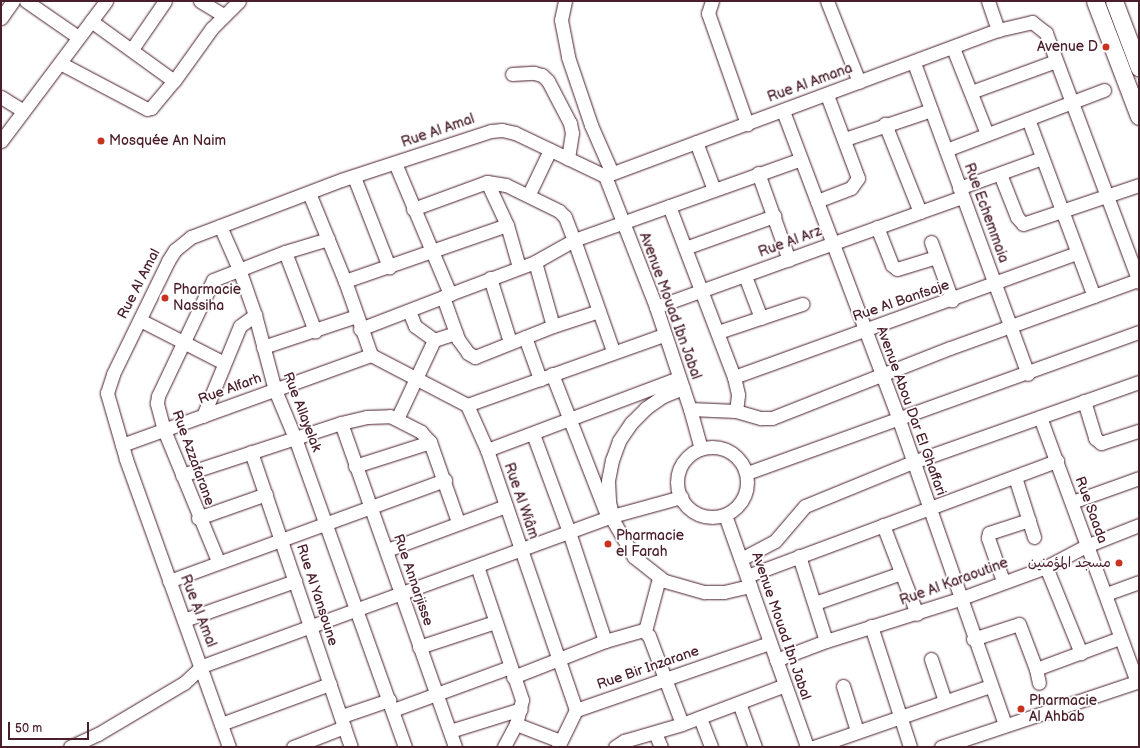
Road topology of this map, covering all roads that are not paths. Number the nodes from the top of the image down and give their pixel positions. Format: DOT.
graph roads {
  1 [pos="13,1"];
  2 [pos="26,1"];
  3 [pos="106,1"];
  4 [pos="165,1"];
  5 [pos="200,1"];
  6 [pos="239,1"];
  7 [pos="565,1"];
  8 [pos="712,1"];
  9 [pos="827,1"];
  10 [pos="988,1"];
  11 [pos="1095,1"];
  12 [pos="1114,1"];
  13 [pos="223,15"];
  14 [pos="1,18"];
  15 [pos="91,22"];
  16 [pos="998,30"];
  17 [pos="78,37"];
  18 [pos="953,48"];
  19 [pos="132,49"];
  20 [pos="1056,61"];
  21 [pos="914,63"];
  22 [pos="60,64"];
  23 [pos="1139,67"];
  24 [pos="512,74"];
  25 [pos="174,81"];
  26 [pos="859,82"];
  27 [pos="1104,90"];
  28 [pos="971,92"];
  29 [pos="827,95"];
  30 [pos="1,97"];
  31 [pos="1072,103"];
  32 [pos="930,110"];
  33 [pos="783,111"];
  34 [pos="22,112"];
  35 [pos="1139,116"];
  36 [pos="1028,119"];
  37 [pos="746,124"];
  38 [pos="885,124"];
  39 [pos="591,125"];
  40 [pos="572,133"];
  41 [pos="987,134"];
  42 [pos="844,139"];
  43 [pos="1,141"];
  44 [pos="696,142"];
  45 [pos="550,150"];
  46 [pos="946,150"];
  47 [pos="568,158"];
  48 [pos="1042,158"];
  49 [pos="801,159"];
  50 [pos="395,163"];
  51 [pos="758,173"];
  52 [pos="608,174"];
  53 [pos="1000,174"];
  54 [pos="354,177"];
  55 [pos="487,182"];
  56 [pos="1139,185"];
  57 [pos="714,190"];
  58 [pos="960,192"];
  59 [pos="309,193"];
  60 [pos="530,194"];
  61 [pos="1107,196"];
  62 [pos="817,200"];
  63 [pos="669,206"];
  64 [pos="413,209"];
  65 [pos="920,212"];
  66 [pos="1062,212"];
  67 [pos="774,216"];
  68 [pos="623,222"];
  69 [pos="507,225"];
  70 [pos="220,226"];
  71 [pos="877,227"];
  72 [pos="328,239"];
  73 [pos="574,240"];
  74 [pos="931,242"];
  75 [pos="834,243"];
  76 [pos="685,248"];
  77 [pos="432,251"];
  78 [pos="285,252"];
  79 [pos="1078,253"];
  80 [pos="1134,255"];
  81 [pos="936,257"];
  82 [pos="789,260"];
  83 [pos="535,262"];
  84 [pos="390,267"];
  85 [pos="519,267"];
  86 [pos="239,269"];
  87 [pos="745,276"];
  88 [pos="490,278"];
  89 [pos="345,281"];
  90 [pos="1139,281"];
  91 [pos="996,284"];
  92 [pos="703,291"];
  93 [pos="446,295"];
  94 [pos="1094,296"];
  95 [pos="952,300"];
  96 [pos="802,304"];
  97 [pos="656,307"];
  98 [pos="409,311"];
  99 [pos="599,311"];
  100 [pos="254,315"];
  101 [pos="357,316"];
  102 [pos="761,318"];
  103 [pos="140,320"];
  104 [pos="553,326"];
  105 [pos="1011,326"];
  106 [pos="360,329"];
  107 [pos="315,330"];
  108 [pos="865,330"];
  109 [pos="718,332"];
  110 [pos="1139,332"];
  111 [pos="456,333"];
  112 [pos="664,335"];
  113 [pos="524,337"];
  114 [pos="434,340"];
  115 [pos="182,341"];
  116 [pos="510,342"];
  117 [pos="263,347"];
  118 [pos="613,352"];
  119 [pos="371,355"];
  120 [pos="224,363"];
  121 [pos="552,374"];
  122 [pos="881,374"];
  123 [pos="1028,374"];
  124 [pos="734,377"];
  125 [pos="540,379"];
  126 [pos="416,380"];
  127 [pos="1139,382"];
  128 [pos="681,383"];
  129 [pos="275,390"];
  130 [pos="1084,401"];
  131 [pos="467,405"];
  132 [pos="690,409"];
  133 [pos="736,411"];
  134 [pos="203,416"];
  135 [pos="1040,417"];
  136 [pos="397,419"];
  137 [pos="570,420"];
  138 [pos="899,420"];
  139 [pos="341,424"];
  140 [pos="164,430"];
  141 [pos="1139,431"];
  142 [pos="533,434"];
  143 [pos="295,438"];
  144 [pos="430,442"];
  145 [pos="122,444"];
  146 [pos="701,449"];
  147 [pos="487,450"];
  148 [pos="251,452"];
  149 [pos="1057,461"];
  150 [pos="913,462"];
  151 [pos="356,466"];
  152 [pos="746,473"];
  153 [pos="182,475"];
  154 [pos="1015,477"];
  155 [pos="1139,478"];
  156 [pos="445,480"];
  157 [pos="266,494"];
  158 [pos="681,497"];
  159 [pos="1072,502"];
  160 [pos="506,506"];
  161 [pos="370,508"];
  162 [pos="929,510"];
  163 [pos="725,515"];
  164 [pos="610,517"];
  165 [pos="198,518"];
  166 [pos="1029,520"];
  167 [pos="458,522"];
  168 [pos="326,524"];
  169 [pos="883,524"];
  170 [pos="1139,525"];
  171 [pos="569,532"];
  172 [pos="281,538"];
  173 [pos="1034,538"];
  174 [pos="1086,546"];
  175 [pos="387,550"];
  176 [pos="521,550"];
  177 [pos="799,556"];
  178 [pos="740,559"];
  179 [pos="218,561"];
  180 [pos="477,566"];
  181 [pos="1046,566"];
  182 [pos="901,573"];
  183 [pos="659,578"];
  184 [pos="169,581"];
  185 [pos="295,581"];
  186 [pos="748,581"];
  187 [pos="1003,581"];
  188 [pos="1139,582"];
  189 [pos="401,594"];
  190 [pos="1106,594"];
  191 [pos="959,599"];
  192 [pos="815,603"];
  193 [pos="355,610"];
  194 [pos="917,614"];
  195 [pos="184,620"];
  196 [pos="495,622"];
  197 [pos="310,626"];
  198 [pos="871,626"];
  199 [pos="645,631"];
  200 [pos="1120,638"];
  201 [pos="973,639"];
  202 [pos="605,641"];
  203 [pos="826,641"];
  204 [pos="770,643"];
  205 [pos="419,647"];
  206 [pos="1081,653"];
  207 [pos="931,659"];
  208 [pos="560,660"];
  209 [pos="776,660"];
  210 [pos="202,666"];
  211 [pos="1036,669"];
  212 [pos="511,672"];
  213 [pos="666,679"];
  214 [pos="1138,682"];
  215 [pos="1039,683"];
  216 [pos="330,684"];
  217 [pos="785,685"];
  218 [pos="843,686"];
  219 [pos="990,686"];
  220 [pos="435,696"];
  221 [pos="945,701"];
  222 [pos="739,703"];
  223 [pos="391,705"];
  224 [pos="521,708"];
  225 [pos="576,710"];
  226 [pos="901,717"];
  227 [pos="700,718"];
  228 [pos="343,721"];
  229 [pos="221,724"];
  230 [pos="516,724"];
  231 [pos="682,724"];
  232 [pos="1005,724"];
  233 [pos="450,731"];
  234 [pos="857,731"];
  235 [pos="655,733"];
  236 [pos="559,744"];
  237 [pos="70,747"];
  238 [pos="229,747"];
  239 [pos="293,747"];
  240 [pos="351,747"];
  241 [pos="405,747"];
  242 [pos="455,747"];
  243 [pos="504,747"];
  244 [pos="615,747"];
  245 [pos="661,747"];
  246 [pos="711,747"];
  247 [pos="754,747"];
  248 [pos="807,747"];
  249 [pos="814,747"];
  250 [pos="910,747"];
  251 [pos="941,747"];
  1 -- 14 [label="street"];
  2 -- 17 [label="street"];
  3 -- 15 [label="street"];
  4 -- 19 [label="street"];
  5 -- 13 [label="street"];
  6 -- 13 [label="street"];
  7 -- 39 [label="street, Avenue Mouad Ibn Jabal"];
  8 -- 37 [label="street"];
  9 -- 26 [label="street"];
  10 -- 16 [label="street"];
  11 -- 35 [label="main road"];
  12 -- 23 [label="main road"];
  13 -- 25 [label="street"];
  15 -- 17 [label="street"];
  15 -- 19 [label="street"];
  16 -- 18 [label="street, Rue Al Amana"];
  16 -- 20 [label="street, Rue Al Amana"];
  17 -- 22 [label="street"];
  18 -- 21 [label="street, Rue Al Amana"];
  18 -- 28 [label="street"];
  19 -- 25 [label="street"];
  20 -- 28 [label="street"];
  20 -- 31 [label="street"];
  21 -- 26 [label="street, Rue Al Amana"];
  21 -- 32 [label="street, Rue Echemmaia"];
  22 -- 25 [label="street"];
  22 -- 34 [label="street"];
  24 -- 40 [label="street"];
  26 -- 29 [label="street, Rue Al Amana"];
  27 -- 31 [label="street"];
  28 -- 41 [label="street"];
  29 -- 33 [label="street, Rue Al Amana"];
  29 -- 42 [label="street"];
  30 -- 34 [label="street"];
  31 -- 36 [label="street"];
  31 -- 61 [label="street"];
  32 -- 38 [label="street"];
  32 -- 46 [label="street, Rue Echemmaia"];
  33 -- 37 [label="street, Rue Al Amana"];
  33 -- 49 [label="street, Avenue Abou Dar El Ghaffari"];
  34 -- 43 [label="street"];
  36 -- 41 [label="street"];
  36 -- 48 [label="street"];
  37 -- 44 [label="street, Rue Al Amana"];
  38 -- 42 [label="street"];
  38 -- 65 [label="street"];
  39 -- 40 [label="street"];
  39 -- 52 [label="street, Avenue Mouad Ibn Jabal"];
  40 -- 47 [label="street"];
  41 -- 46 [label="street"];
  42 -- 62 [label="street"];
  44 -- 52 [label="street, Rue Al Amana"];
  44 -- 57 [label="street"];
  45 -- 47 [label="street, Rue Al Amal"];
  45 -- 50 [label="street, Rue Al Amal"];
  45 -- 60 [label="street"];
  46 -- 58 [label="street, Rue Echemmaia"];
  47 -- 52 [label="street, Rue Al Amal"];
  48 -- 53 [label="street, Rue Al Arz"];
  48 -- 66 [label="street"];
  49 -- 51 [label="street"];
  49 -- 62 [label="street, Avenue Abou Dar El Ghaffari"];
  50 -- 54 [label="street, Rue Al Amal"];
  50 -- 64 [label="street"];
  51 -- 57 [label="street"];
  51 -- 67 [label="street"];
  52 -- 68 [label="street, Avenue Mouad Ibn Jabal"];
  53 -- 58 [label="street, Rue Al Arz"];
  53 -- 66 [label="street"];
  54 -- 59 [label="street, Rue Al Amal"];
  54 -- 84 [label="street"];
  55 -- 60 [label="street"];
  55 -- 64 [label="street"];
  55 -- 69 [label="street"];
  56 -- 61 [label="street"];
  57 -- 63 [label="street"];
  58 -- 65 [label="street, Rue Al Arz"];
  58 -- 91 [label="street, Rue Echemmaia"];
  59 -- 70 [label="street, Rue Al Amal"];
  59 -- 72 [label="street"];
  60 -- 73 [label="street"];
  61 -- 66 [label="street"];
  61 -- 80 [label="street"];
  62 -- 75 [label="street, Avenue Abou Dar El Ghaffari"];
  63 -- 68 [label="street"];
  63 -- 76 [label="street"];
  64 -- 77 [label="street"];
  65 -- 71 [label="street, Rue Al Arz"];
  66 -- 79 [label="street"];
  67 -- 76 [label="street"];
  67 -- 82 [label="street"];
  68 -- 73 [label="street"];
  68 -- 97 [label="street, Avenue Mouad Ibn Jabal"];
  69 -- 77 [label="street"];
  69 -- 85 [label="street"];
  70 -- 86 [label="street, Rue Allayelak"];
  70 -- 103 [label="street, Rue Al Amal"];
  71 -- 75 [label="street, Rue Al Arz"];
  71 -- 81 [label="street"];
  72 -- 78 [label="street, Rue Azzafarane"];
  72 -- 89 [label="street"];
  73 -- 83 [label="street"];
  73 -- 99 [label="street"];
  74 -- 81 [label="street"];
  75 -- 82 [label="street, Rue Al Arz"];
  75 -- 108 [label="street, Avenue Abou Dar El Ghaffari"];
  76 -- 92 [label="street"];
  77 -- 84 [label="street"];
  77 -- 93 [label="street"];
  78 -- 86 [label="street, Rue Azzafarane"];
  78 -- 107 [label="street"];
  79 -- 91 [label="street, Rue Al Banfsaje"];
  79 -- 94 [label="street"];
  80 -- 90 [label="street"];
  81 -- 95 [label="street"];
  82 -- 87 [label="street, Rue Al Arz"];
  83 -- 85 [label="street"];
  83 -- 104 [label="street"];
  84 -- 89 [label="street"];
  85 -- 88 [label="street"];
  86 -- 100 [label="street, Rue Allayelak"];
  86 -- 115 [label="street, Rue Azzafarane"];
  87 -- 92 [label="street, Rue Al Arz"];
  87 -- 102 [label="street"];
  88 -- 93 [label="street"];
  88 -- 116 [label="street"];
  89 -- 101 [label="street"];
  90 -- 94 [label="street"];
  91 -- 95 [label="street, Rue Al Banfsaje"];
  91 -- 105 [label="street, Rue Echemmaia"];
  92 -- 97 [label="street, Rue Al Arz"];
  92 -- 109 [label="street"];
  93 -- 98 [label="street"];
  93 -- 111 [label="street"];
  94 -- 105 [label="street"];
  95 -- 108 [label="street, Rue Al Banfsaje"];
  96 -- 102 [label="street"];
  97 -- 112 [label="street, Avenue Mouad Ibn Jabal"];
  98 -- 106 [label="street"];
  98 -- 114 [label="street"];
  99 -- 104 [label="street"];
  99 -- 118 [label="street"];
  100 -- 117 [label="street, Rue Allayelak"];
  100 -- 120 [label="street"];
  101 -- 106 [label="street"];
  101 -- 107 [label="street"];
  102 -- 109 [label="street"];
  103 -- 115 [label="street"];
  103 -- 145 [label="street, Rue Al Amal"];
  104 -- 113 [label="street"];
  105 -- 122 [label="street"];
  105 -- 123 [label="street, Rue Echemmaia"];
  106 -- 119 [label="street"];
  107 -- 117 [label="street"];
  108 -- 122 [label="street, Avenue Abou Dar El Ghaffari"];
  108 -- 124 [label="street, Rue Al Banfsaje"];
  109 -- 124 [label="street"];
  110 -- 123 [label="street"];
  111 -- 114 [label="street"];
  111 -- 116 [label="street"];
  112 -- 118 [label="street"];
  112 -- 128 [label="street, Avenue Mouad Ibn Jabal"];
  113 -- 116 [label="street"];
  113 -- 125 [label="street"];
  114 -- 126 [label="street"];
  115 -- 120 [label="street"];
  115 -- 140 [label="street, Rue Azzafarane"];
  117 -- 129 [label="street, Rue Allayelak"];
  118 -- 121 [label="street"];
  119 -- 126 [label="street"];
  119 -- 129 [label="street, Rue Alfarh"];
  120 -- 134 [label="street"];
  121 -- 125 [label="street"];
  121 -- 137 [label="street"];
  122 -- 133 [label="street"];
  122 -- 138 [label="street, Avenue Abou Dar El Ghaffari"];
  123 -- 138 [label="street"];
  124 -- 133 [label="street"];
  125 -- 131 [label="street"];
  126 -- 131 [label="street"];
  126 -- 136 [label="street"];
  127 -- 130 [label="street"];
  128 -- 132 [label="street, Avenue Mouad Ibn Jabal"];
  128 -- 137 [label="street"];
  128 -- 164 [label="street"];
  129 -- 134 [label="street, Rue Alfarh"];
  129 -- 143 [label="street, Rue Allayelak"];
  130 -- 135 [label="street"];
  130 -- 141 [label="street"];
  131 -- 147 [label="street, Rue Al Wiâm"];
  132 -- 133 [label="street"];
  132 -- 146 [label="street, Avenue Mouad Ibn Jabal"];
  134 -- 140 [label="street, Rue Alfarh"];
  135 -- 149 [label="street, Rue Saada"];
  135 -- 150 [label="street"];
  136 -- 139 [label="street"];
  136 -- 144 [label="street"];
  137 -- 142 [label="street"];
  137 -- 164 [label="street"];
  138 -- 150 [label="street, Avenue Abou Dar El Ghaffari"];
  138 -- 152 [label="street"];
  139 -- 143 [label="street"];
  139 -- 151 [label="street, Rue Annarjisse"];
  140 -- 145 [label="street, Rue Alfarh"];
  140 -- 153 [label="street, Rue Azzafarane"];
  142 -- 147 [label="street"];
  142 -- 171 [label="street"];
  143 -- 148 [label="street"];
  143 -- 168 [label="street, Rue Allayelak"];
  144 -- 151 [label="street"];
  144 -- 156 [label="street"];
  145 -- 184 [label="street, Rue Al Amal"];
  146 -- 152 [label="street"];
  146 -- 158 [label="street"];
  147 -- 160 [label="street, Rue Al Wiâm"];
  148 -- 153 [label="street"];
  148 -- 157 [label="street, Rue Al Yansoune"];
  149 -- 154 [label="street"];
  149 -- 159 [label="street, Rue Saada"];
  150 -- 162 [label="street, Avenue Abou Dar El Ghaffari"];
  150 -- 178 [label="street"];
  151 -- 161 [label="street, Rue Annarjisse"];
  152 -- 163 [label="street"];
  153 -- 165 [label="street, Rue Azzafarane"];
  154 -- 162 [label="street"];
  154 -- 166 [label="street"];
  155 -- 159 [label="street"];
  156 -- 161 [label="street"];
  156 -- 167 [label="street"];
  157 -- 165 [label="street"];
  157 -- 172 [label="street, Rue Al Yansoune"];
  158 -- 163 [label="street"];
  158 -- 164 [label="street"];
  159 -- 174 [label="street, Rue Saada"];
  160 -- 167 [label="street"];
  160 -- 176 [label="street, Rue Al Wiâm"];
  161 -- 168 [label="street"];
  161 -- 175 [label="street, Rue Annarjisse"];
  162 -- 169 [label="street"];
  162 -- 191 [label="street, Avenue Abou Dar El Ghaffari"];
  163 -- 178 [label="street, Avenue Mouad Ibn Jabal"];
  164 -- 171 [label="street"];
  164 -- 183 [label="street"];
  165 -- 179 [label="street, Rue Azzafarane"];
  166 -- 173 [label="street"];
  166 -- 187 [label="street"];
  167 -- 175 [label="street"];
  168 -- 172 [label="street"];
  168 -- 193 [label="street, Rue Allayelak"];
  169 -- 177 [label="street"];
  169 -- 182 [label="street"];
  170 -- 174 [label="street, Rue Al Karaoutine"];
  171 -- 176 [label="street"];
  171 -- 202 [label="street"];
  172 -- 179 [label="street"];
  172 -- 185 [label="street, Rue Al Yansoune"];
  174 -- 181 [label="street, Rue Al Karaoutine"];
  174 -- 190 [label="street, Rue Saada"];
  175 -- 189 [label="street, Rue Annarjisse"];
  176 -- 180 [label="street"];
  176 -- 208 [label="street, Rue Al Wiâm"];
  177 -- 186 [label="street"];
  177 -- 192 [label="street"];
  178 -- 186 [label="street, Avenue Mouad Ibn Jabal"];
  179 -- 184 [label="street"];
  180 -- 189 [label="street"];
  180 -- 196 [label="street"];
  181 -- 187 [label="street, Rue Al Karaoutine"];
  181 -- 206 [label="street"];
  182 -- 192 [label="street"];
  182 -- 194 [label="street"];
  183 -- 186 [label="street"];
  183 -- 199 [label="street"];
  184 -- 195 [label="street, Rue Al Amal"];
  185 -- 195 [label="street"];
  185 -- 197 [label="street, Rue Al Yansoune"];
  186 -- 204 [label="street, Avenue Mouad Ibn Jabal"];
  187 -- 191 [label="street, Rue Al Karaoutine"];
  188 -- 190 [label="street"];
  189 -- 193 [label="street"];
  189 -- 205 [label="street, Rue Annarjisse"];
  190 -- 200 [label="street, Rue Saada"];
  191 -- 194 [label="street, Rue Al Karaoutine"];
  191 -- 201 [label="street, Avenue Abou Dar El Ghaffari"];
  192 -- 203 [label="street"];
  193 -- 197 [label="street"];
  193 -- 223 [label="street, Rue Allayelak"];
  194 -- 198 [label="street, Rue Al Karaoutine"];
  195 -- 210 [label="street, Rue Al Amal"];
  196 -- 205 [label="street"];
  196 -- 212 [label="street"];
  197 -- 210 [label="street"];
  197 -- 216 [label="street, Rue Al Yansoune"];
  198 -- 203 [label="street, Rue Al Karaoutine"];
  198 -- 226 [label="street"];
  199 -- 202 [label="street"];
  199 -- 213 [label="street"];
  200 -- 206 [label="street"];
  200 -- 214 [label="street, Rue Saada"];
  201 -- 211 [label="street"];
  201 -- 219 [label="street, Avenue Abou Dar El Ghaffari"];
  202 -- 208 [label="street"];
  203 -- 209 [label="street, Rue Al Karaoutine"];
  204 -- 209 [label="street, Avenue Mouad Ibn Jabal"];
  204 -- 213 [label="street, Rue Bir Inzarane"];
  205 -- 220 [label="street, Rue Annarjisse"];
  206 -- 211 [label="street"];
  207 -- 221 [label="street"];
  208 -- 212 [label="street"];
  208 -- 225 [label="street, Rue Al Wiâm"];
  209 -- 217 [label="street, Avenue Mouad Ibn Jabal"];
  210 -- 229 [label="street, Rue Al Amal"];
  210 -- 237 [label="street"];
  211 -- 215 [label="street"];
  212 -- 220 [label="street"];
  212 -- 224 [label="street"];
  213 -- 225 [label="street, Rue Bir Inzarane"];
  213 -- 231 [label="street"];
  214 -- 232 [label="street"];
  216 -- 228 [label="street, Rue Al Yansoune"];
  216 -- 229 [label="street"];
  217 -- 222 [label="street"];
  217 -- 248 [label="street, Avenue Mouad Ibn Jabal"];
  218 -- 234 [label="street"];
  219 -- 221 [label="street"];
  219 -- 232 [label="street, Avenue Abou Dar El Ghaffari"];
  220 -- 223 [label="street"];
  220 -- 233 [label="street, Rue Annarjisse"];
  221 -- 226 [label="street"];
  222 -- 227 [label="street"];
  222 -- 247 [label="street"];
  223 -- 228 [label="street"];
  223 -- 241 [label="street, Rue Allayelak"];
  224 -- 230 [label="street"];
  224 -- 233 [label="street"];
  225 -- 236 [label="street"];
  226 -- 234 [label="street"];
  226 -- 250 [label="street"];
  227 -- 231 [label="street"];
  227 -- 246 [label="street"];
  228 -- 239 [label="street"];
  228 -- 240 [label="street, Rue Al Yansoune"];
  229 -- 238 [label="street, Rue Al Amal"];
  230 -- 236 [label="street"];
  230 -- 243 [label="street"];
  231 -- 235 [label="street"];
  232 -- 251 [label="street"];
  233 -- 242 [label="street, Rue Annarjisse"];
  234 -- 249 [label="street"];
  235 -- 244 [label="street"];
  235 -- 245 [label="street"];
}
